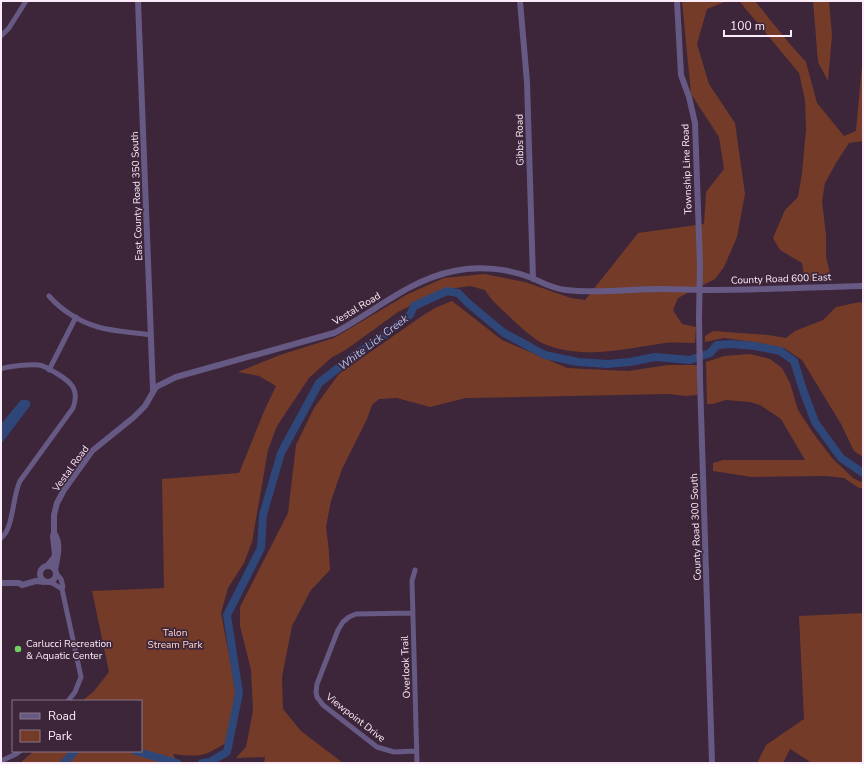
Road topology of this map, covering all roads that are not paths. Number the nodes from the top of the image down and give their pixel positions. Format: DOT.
graph roads {
  1 [pos="26,1"];
  2 [pos="138,1"];
  3 [pos="520,1"];
  4 [pos="677,1"];
  5 [pos="1,36"];
  6 [pos="533,279"];
  7 [pos="863,286"];
  8 [pos="700,290"];
  9 [pos="49,296"];
  10 [pos="76,317"];
  11 [pos="151,335"];
  12 [pos="1,369"];
  13 [pos="49,370"];
  14 [pos="153,391"];
  15 [pos="54,533"];
  16 [pos="1,538"];
  17 [pos="47,566"];
  18 [pos="416,570"];
  19 [pos="40,571"];
  20 [pos="56,572"];
  21 [pos="46,582"];
  22 [pos="1,583"];
  23 [pos="19,583"];
  24 [pos="62,589"];
  25 [pos="412,613"];
  26 [pos="69,700"];
  27 [pos="416,751"];
  28 [pos="19,752"];
  29 [pos="1,761"];
  30 [pos="417,763"];
  31 [pos="712,763"];
  1 -- 5 [label="street"];
  2 -- 11 [label="street, East County Road 350 South"];
  3 -- 6 [label="street, Gibbs Road"];
  4 -- 8 [label="street, Township Line Road"];
  6 -- 8 [label="street, Vestal Road"];
  6 -- 14 [label="street, Vestal Road"];
  7 -- 8 [label="street, County Road 600 East"];
  8 -- 31 [label="street, County Road 300 South"];
  9 -- 10 [label="street"];
  10 -- 11 [label="street"];
  10 -- 13 [label="street"];
  11 -- 14 [label="street, East County Road 350 South"];
  12 -- 13 [label="street"];
  13 -- 16 [label="street"];
  14 -- 15 [label="street, Vestal Road"];
  15 -- 17 [label="street, Vestal Road"];
  15 -- 20 [label="street, Vestal Road"];
  17 -- 19 [label="street"];
  17 -- 20 [label="street"];
  18 -- 25 [label="street, Overlook Trail"];
  19 -- 21 [label="street"];
  19 -- 23 [label="street"];
  20 -- 21 [label="street"];
  20 -- 24 [label="street"];
  21 -- 23 [label="street"];
  21 -- 24 [label="street"];
  22 -- 23 [label="street"];
  24 -- 26 [label="street"];
  25 -- 27 [label="street, Overlook Trail"];
  25 -- 27 [label="street, Viewpoint Drive"];
  27 -- 30 [label="street, Overlook Trail"];
  28 -- 29 [label="street"];
}
